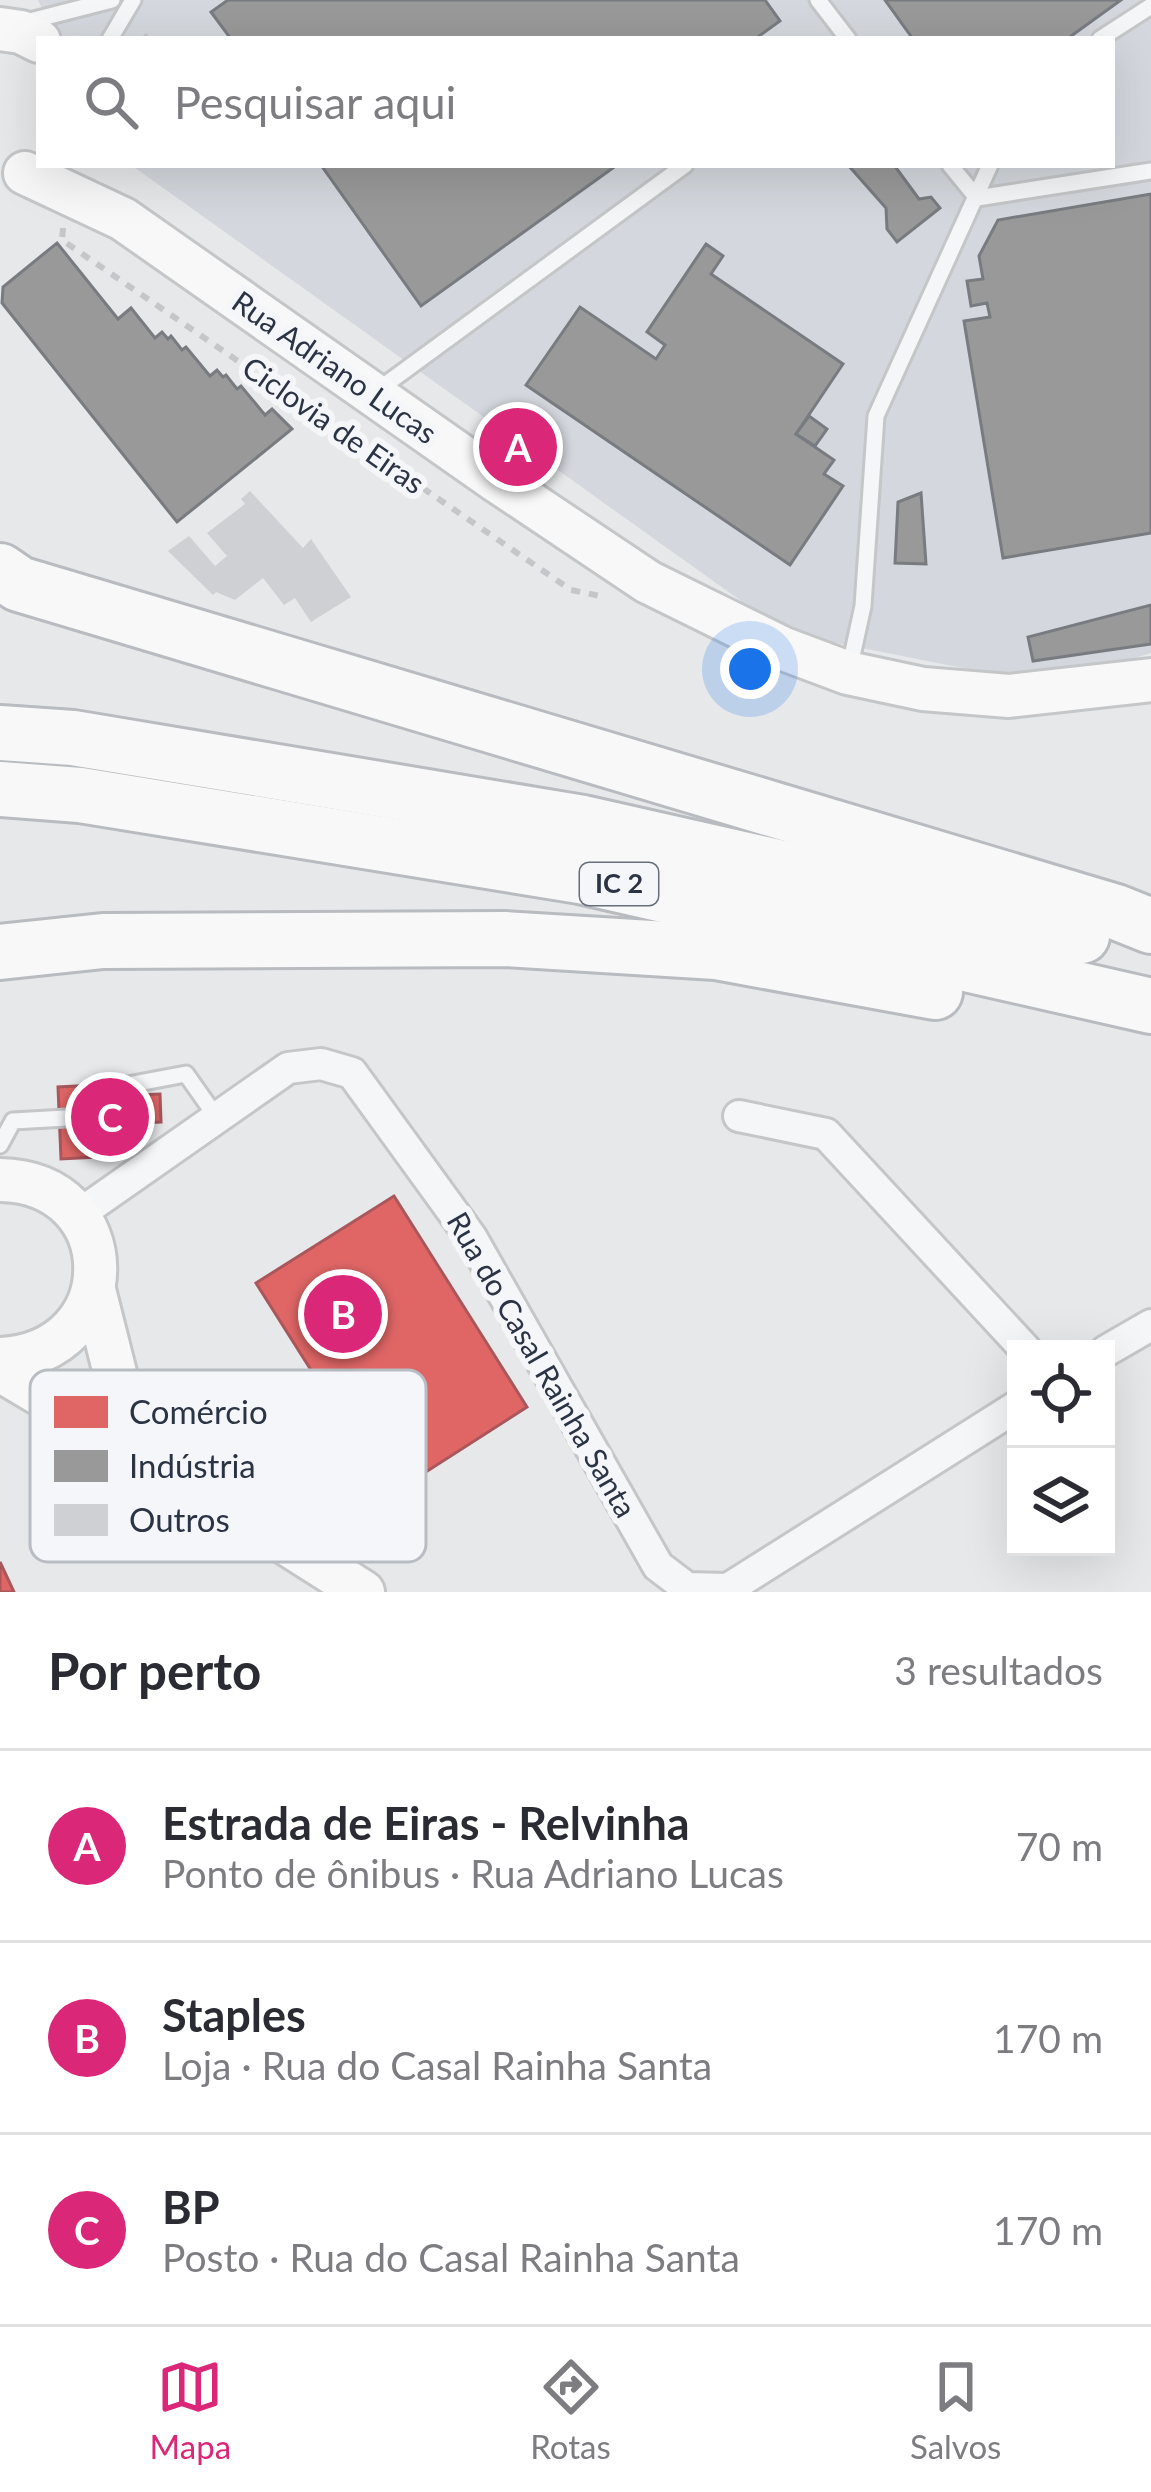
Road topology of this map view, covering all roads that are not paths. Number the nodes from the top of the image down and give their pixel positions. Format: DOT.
graph roads {
  1 [pos="112,0"];
  2 [pos="133,0"];
  3 [pos="818,0"];
  4 [pos="1151,7"];
  5 [pos="0,28"];
  6 [pos="112,36"];
  7 [pos="846,36"];
  8 [pos="1105,36"];
  9 [pos="36,40"];
  10 [pos="681,168"];
  11 [pos="952,168"];
  12 [pos="989,168"];
  13 [pos="1151,171"];
  14 [pos="44,175"];
  15 [pos="977,199"];
  16 [pos="373,394"];
  17 [pos="0,571"];
  18 [pos="848,673"];
  19 [pos="1151,680"];
  20 [pos="0,733"];
  21 [pos="0,789"];
  22 [pos="1151,926"];
  23 [pos="0,952"];
  24 [pos="1151,952"];
  25 [pos="1151,1006"];
  26 [pos="1151,1025"];
  27 [pos="739,1116"];
  28 [pos="217,1118"];
  29 [pos="0,1145"];
  30 [pos="10,1174"];
  31 [pos="79,1215"];
  32 [pos="94,1290"];
  33 [pos="1151,1325"];
  34 [pos="1017,1340"];
  35 [pos="1115,1346"];
  36 [pos="0,1359"];
  37 [pos="0,1370"];
  38 [pos="114,1370"];
  39 [pos="30,1388"];
  40 [pos="1007,1413"];
  41 [pos="315,1562"];
  42 [pos="362,1592"];
  1 -- 5 [label="lane"];
  2 -- 6 [label="lane"];
  3 -- 7 [label="lane"];
  4 -- 8 [label="lane"];
  5 -- 9 [label="street"];
  10 -- 16 [label="lane"];
  11 -- 15 [label="lane"];
  12 -- 15 [label="lane"];
  13 -- 15 [label="lane"];
  14 -- 16 [label="street, Rua Adriano Lucas"];
  15 -- 18 [label="lane"];
  16 -- 18 [label="street, Rua Adriano Lucas"];
  17 -- 22 [label="highway"];
  18 -- 19 [label="street, Rua Adriano Lucas"];
  20 -- 24 [label="highway, IC 2"];
  21 -- 25 [label="highway, IC 2"];
  23 -- 26 [label="highway"];
  27 -- 34 [label="street"];
  28 -- 29 [label="lane"];
  28 -- 31 [label="street, Rua do Casal Rainha Santa"];
  28 -- 40 [label="street, Rua do Casal Rainha Santa"];
  30 -- 31 [label="street"];
  31 -- 32 [label="street"];
  32 -- 36 [label="street"];
  32 -- 38 [label="street"];
  33 -- 35 [label="street"];
  37 -- 39 [label="street"];
  41 -- 42 [label="street"];
}
